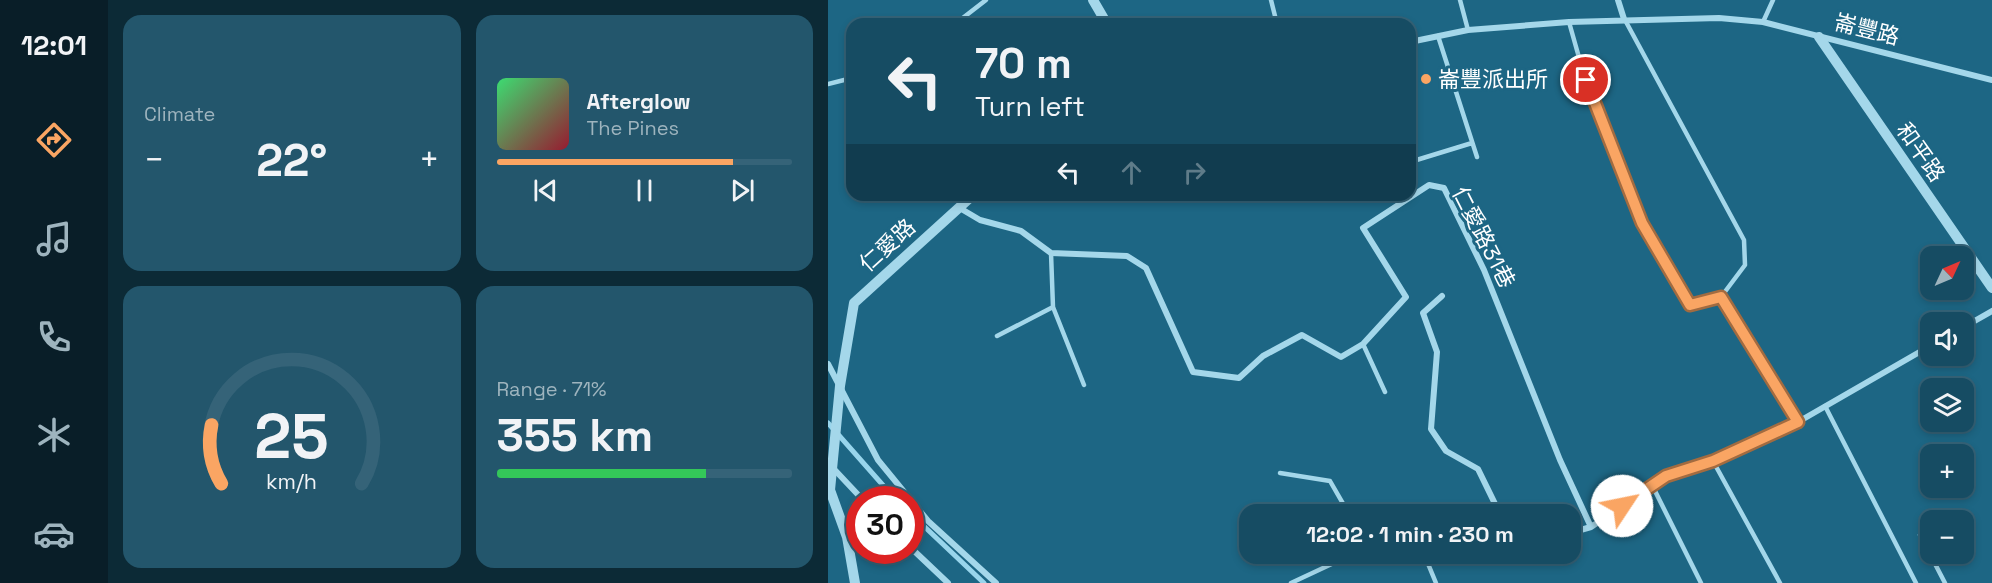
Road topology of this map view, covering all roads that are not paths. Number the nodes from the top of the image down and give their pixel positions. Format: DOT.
graph roads {
  1 [pos="986,0"];
  2 [pos="1093,0"];
  3 [pos="1271,0"];
  4 [pos="1460,0"];
  5 [pos="1618,0"];
  6 [pos="1773,0"];
  7 [pos="963,18"];
  8 [pos="1104,18"];
  9 [pos="1275,18"];
  10 [pos="1624,19"];
  11 [pos="1569,22"];
  12 [pos="1763,22"];
  13 [pos="1468,30"];
  14 [pos="1438,36"];
  15 [pos="1819,38"];
  16 [pos="1416,41"];
  17 [pos="846,80"];
  18 [pos="1992,80"];
  19 [pos="828,84"];
  20 [pos="1472,143"];
  21 [pos="1477,158"];
  22 [pos="1416,160"];
  23 [pos="1416,193"];
  24 [pos="966,201"];
  25 [pos="1404,201"];
  26 [pos="958,207"];
  27 [pos="1052,253"];
  28 [pos="1992,288"];
  29 [pos="1442,296"];
  30 [pos="1721,297"];
  31 [pos="1053,307"];
  32 [pos="1992,311"];
  33 [pos="1974,321"];
  34 [pos="997,336"];
  35 [pos="1363,344"];
  36 [pos="1920,352"];
  37 [pos="828,364"];
  38 [pos="1084,385"];
  39 [pos="840,386"];
  40 [pos="1386,393"];
  41 [pos="1825,406"];
  42 [pos="1798,422"];
  43 [pos="1713,461"];
  44 [pos="830,463"];
  45 [pos="1280,473"];
  46 [pos="1652,485"];
  47 [pos="851,486"];
  48 [pos="829,492"];
  49 [pos="1343,504"];
  50 [pos="1495,504"];
  51 [pos="1591,527"];
  52 [pos="1581,530"];
  53 [pos="924,560"];
  54 [pos="1332,564"];
  55 [pos="1428,564"];
  56 [pos="1935,564"];
  57 [pos="855,583"];
  58 [pos="948,583"];
  59 [pos="996,583"];
  60 [pos="1291,583"];
  61 [pos="1436,583"];
  62 [pos="1701,583"];
  63 [pos="1780,583"];
  64 [pos="1916,583"];
  65 [pos="1945,583"];
  1 -- 7 [label="lane"];
  2 -- 8 [label="street"];
  3 -- 9 [label="lane"];
  4 -- 13 [label="lane"];
  5 -- 10 [label="street"];
  6 -- 12 [label="lane"];
  10 -- 11 [label="street, 崙豐路"];
  10 -- 12 [label="street, 崙豐路"];
  10 -- 30 [label="lane"];
  11 -- 13 [label="street, 崙豐路"];
  11 -- 30 [label="lane"];
  12 -- 15 [label="street, 崙豐路"];
  13 -- 14 [label="street, 崙豐路"];
  14 -- 16 [label="street, 崙豐路"];
  14 -- 20 [label="lane"];
  15 -- 18 [label="street, 崙豐路"];
  15 -- 28 [label="street, 和平路"];
  17 -- 19 [label="lane"];
  20 -- 21 [label="lane"];
  20 -- 22 [label="lane"];
  23 -- 51 [label="street, 仁愛路31巷"];
  24 -- 26 [label="street, 仁愛路"];
  25 -- 35 [label="street, 仁愛路31巷"];
  26 -- 27 [label="street"];
  26 -- 39 [label="street, 仁愛路"];
  27 -- 31 [label="lane"];
  27 -- 35 [label="street, 仁愛路31巷"];
  29 -- 50 [label="street"];
  30 -- 42 [label="lane"];
  31 -- 34 [label="lane"];
  31 -- 38 [label="lane"];
  32 -- 33 [label="street"];
  35 -- 40 [label="lane"];
  36 -- 41 [label="street"];
  37 -- 39 [label="street"];
  39 -- 44 [label="street, 仁愛路"];
  39 -- 59 [label="street"];
  41 -- 42 [label="street"];
  41 -- 64 [label="lane"];
  42 -- 43 [label="street"];
  43 -- 46 [label="street"];
  43 -- 63 [label="lane"];
  44 -- 47 [label="street"];
  44 -- 48 [label="street, 仁愛路"];
  45 -- 49 [label="lane"];
  46 -- 51 [label="street"];
  46 -- 62 [label="lane"];
  48 -- 57 [label="street, 仁愛路"];
  51 -- 52 [label="street"];
  53 -- 58 [label="street"];
  54 -- 60 [label="lane"];
  55 -- 61 [label="lane"];
  56 -- 65 [label="lane"];
}
